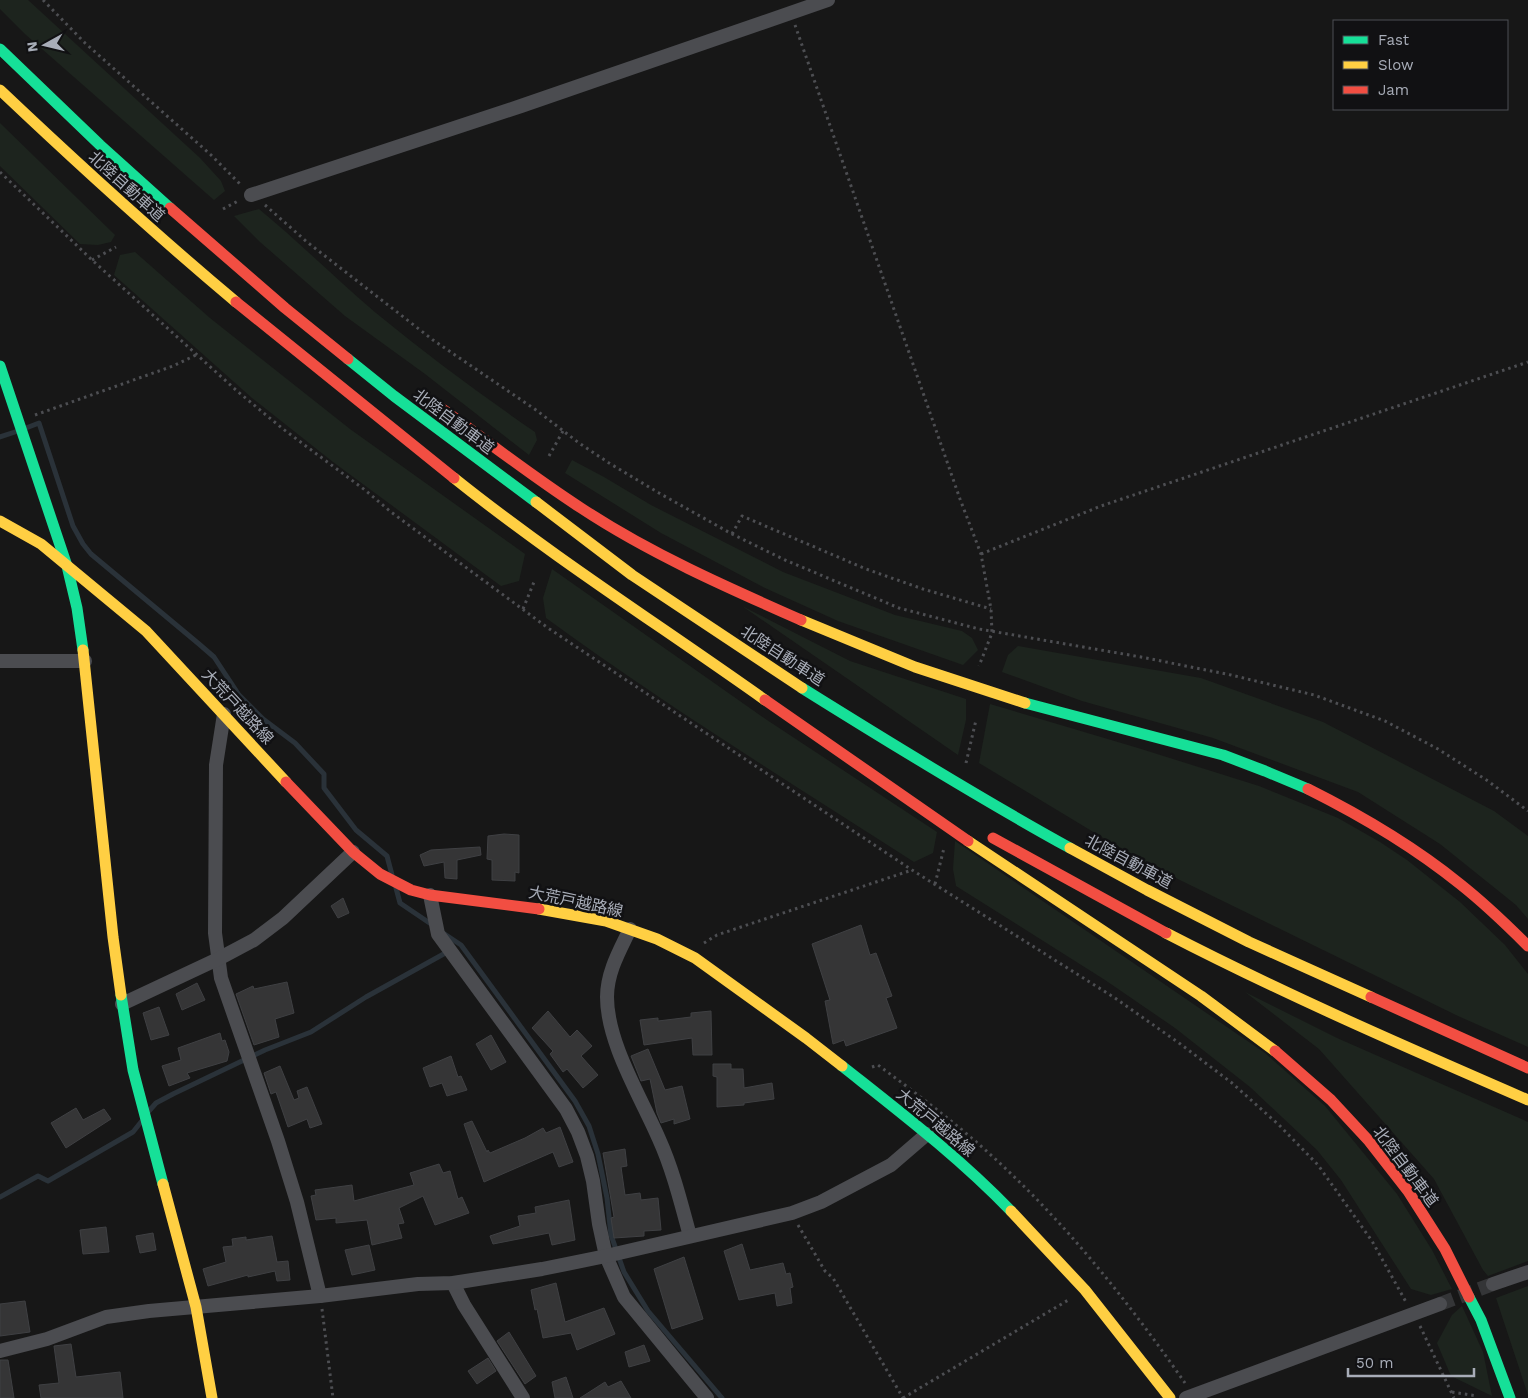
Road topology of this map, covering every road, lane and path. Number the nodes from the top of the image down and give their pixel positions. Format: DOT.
graph roads {
  1 [pos="43,0"];
  2 [pos="828,0"];
  3 [pos="790,13"];
  4 [pos="0,49"];
  5 [pos="0,90"];
  6 [pos="100,145"];
  7 [pos="0,172"];
  8 [pos="251,195"];
  9 [pos="116,247"];
  10 [pos="92,260"];
  11 [pos="281,289"];
  12 [pos="196,355"];
  13 [pos="1528,362"];
  14 [pos="0,366"];
  15 [pos="431,401"];
  16 [pos="19,421"];
  17 [pos="563,431"];
  18 [pos="549,456"];
  19 [pos="0,521"];
  20 [pos="732,534"];
  21 [pos="981,554"];
  22 [pos="67,566"];
  23 [pos="534,582"];
  24 [pos="991,608"];
  25 [pos="523,609"];
  26 [pos="992,633"];
  27 [pos="0,661"];
  28 [pos="85,661"];
  29 [pos="979,666"];
  30 [pos="740,682"];
  31 [pos="224,714"];
  32 [pos="976,720"];
  33 [pos="966,763"];
  34 [pos="927,798"];
  35 [pos="1528,811"];
  36 [pos="987,834"];
  37 [pos="945,844"];
  38 [pos="353,852"];
  39 [pos="912,870"];
  40 [pos="935,884"];
  41 [pos="430,894"];
  42 [pos="630,929"];
  43 [pos="1528,946"];
  44 [pos="220,958"];
  45 [pos="695,958"];
  46 [pos="122,1004"];
  47 [pos="1528,1068"];
  48 [pos="1528,1100"];
  49 [pos="927,1134"];
  50 [pos="792,1213"];
  51 [pos="690,1236"];
  52 [pos="606,1256"];
  53 [pos="1528,1272"];
  54 [pos="453,1283"];
  55 [pos="1493,1284"];
  56 [pos="1085,1290"];
  57 [pos="320,1296"];
  58 [pos="1440,1304"];
  59 [pos="196,1307"];
  60 [pos="1412,1314"];
  61 [pos="0,1351"];
  62 [pos="1452,1392"];
  63 [pos="1477,1396"];
  64 [pos="212,1398"];
  65 [pos="333,1398"];
  66 [pos="524,1398"];
  67 [pos="707,1398"];
  68 [pos="903,1398"];
  69 [pos="1170,1398"];
  70 [pos="1186,1398"];
  71 [pos="1454,1398"];
  72 [pos="1510,1398"];
  1 -- 8 [label="path"];
  2 -- 3 [label="street"];
  3 -- 8 [label="street"];
  3 -- 21 [label="path"];
  4 -- 6 [label="main road, 北陸自動車道"];
  5 -- 30 [label="main road, 北陸自動車道"];
  6 -- 11 [label="main road, 北陸自動車道"];
  6 -- 47 [label="main road, 北陸自動車道"];
  7 -- 10 [label="path"];
  8 -- 17 [label="path"];
  9 -- 10 [label="path"];
  10 -- 12 [label="path"];
  12 -- 16 [label="path"];
  12 -- 25 [label="path"];
  13 -- 21 [label="path"];
  14 -- 16 [label="main road"];
  15 -- 43 [label="main road, 北陸自動車道"];
  16 -- 22 [label="main road"];
  17 -- 18 [label="path"];
  17 -- 20 [label="path"];
  19 -- 22 [label="main road, 大荒戸越路線"];
  20 -- 24 [label="path"];
  20 -- 26 [label="path"];
  21 -- 24 [label="path"];
  22 -- 28 [label="main road"];
  22 -- 31 [label="main road, 大荒戸越路線"];
  23 -- 25 [label="path"];
  24 -- 26 [label="path"];
  25 -- 39 [label="path"];
  26 -- 29 [label="path"];
  26 -- 35 [label="path"];
  27 -- 28 [label="street"];
  28 -- 46 [label="main road"];
  30 -- 34 [label="main road, 北陸自動車道"];
  30 -- 72 [label="main road, 北陸自動車道"];
  31 -- 38 [label="main road, 大荒戸越路線"];
  31 -- 44 [label="street"];
  32 -- 33 [label="path"];
  36 -- 48 [label="main road"];
  37 -- 40 [label="path"];
  38 -- 41 [label="main road, 大荒戸越路線"];
  38 -- 44 [label="street"];
  39 -- 40 [label="path"];
  39 -- 45 [label="path"];
  40 -- 60 [label="path"];
  41 -- 42 [label="main road, 大荒戸越路線"];
  41 -- 52 [label="street"];
  42 -- 45 [label="main road, 大荒戸越路線"];
  42 -- 51 [label="street"];
  44 -- 46 [label="street"];
  44 -- 57 [label="street"];
  45 -- 49 [label="main road, 大荒戸越路線"];
  46 -- 59 [label="main road"];
  49 -- 50 [label="street"];
  49 -- 56 [label="main road, 大荒戸越路線"];
  50 -- 51 [label="street"];
  50 -- 68 [label="path"];
  51 -- 52 [label="street"];
  52 -- 54 [label="street"];
  52 -- 67 [label="street"];
  53 -- 55 [label="street"];
  54 -- 57 [label="street"];
  54 -- 66 [label="street"];
  56 -- 68 [label="path"];
  56 -- 69 [label="main road, 大荒戸越路線"];
  57 -- 59 [label="street"];
  57 -- 65 [label="path"];
  58 -- 60 [label="street"];
  59 -- 61 [label="street"];
  59 -- 64 [label="main road"];
  60 -- 62 [label="path"];
  60 -- 70 [label="street"];
  62 -- 63 [label="path"];
  62 -- 71 [label="path"];
}
